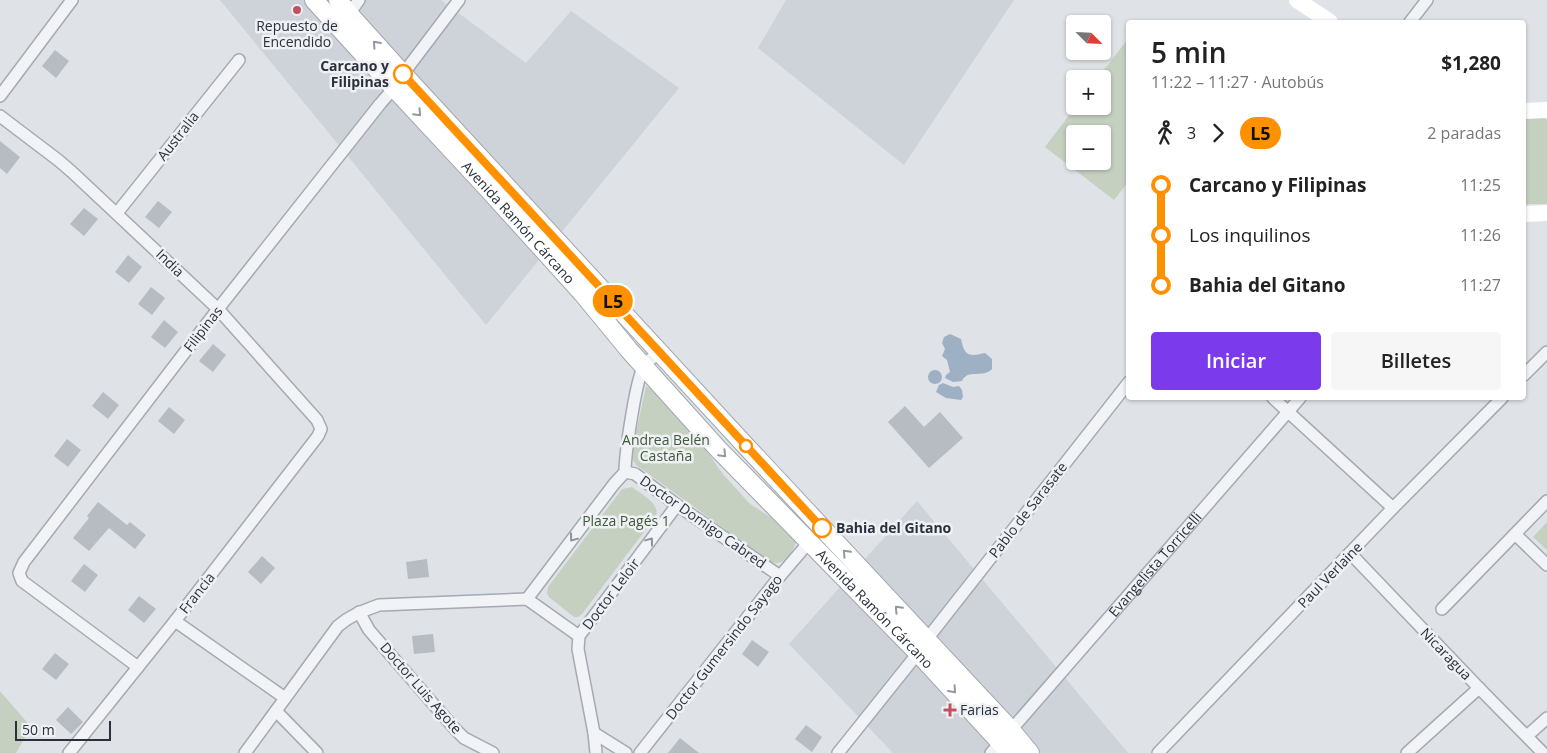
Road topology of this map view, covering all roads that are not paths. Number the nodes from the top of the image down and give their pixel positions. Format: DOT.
graph roads {
  1 [pos="72,0"];
  2 [pos="314,0"];
  3 [pos="459,0"];
  4 [pos="1297,0"];
  5 [pos="1427,0"];
  6 [pos="349,5"];
  7 [pos="1327,20"];
  8 [pos="1412,20"];
  9 [pos="238,60"];
  10 [pos="399,81"];
  11 [pos="0,96"];
  12 [pos="1547,110"];
  13 [pos="1526,111"];
  14 [pos="0,116"];
  15 [pos="117,213"];
  16 [pos="1547,213"];
  17 [pos="1526,214"];
  18 [pos="218,309"];
  19 [pos="660,352"];
  20 [pos="1547,352"];
  21 [pos="644,366"];
  22 [pos="1526,374"];
  23 [pos="1126,386"];
  24 [pos="1274,400"];
  25 [pos="1298,400"];
  26 [pos="1500,400"];
  27 [pos="1288,411"];
  28 [pos="321,429"];
  29 [pos="744,444"];
  30 [pos="625,472"];
  31 [pos="1547,501"];
  32 [pos="677,505"];
  33 [pos="1393,508"];
  34 [pos="1515,534"];
  35 [pos="810,541"];
  36 [pos="1350,553"];
  37 [pos="1547,565"];
  38 [pos="780,576"];
  39 [pos="527,599"];
  40 [pos="1442,609"];
  41 [pos="359,612"];
  42 [pos="176,621"];
  43 [pos="579,636"];
  44 [pos="922,646"];
  45 [pos="138,667"];
  46 [pos="1478,688"];
  47 [pos="285,698"];
  48 [pos="276,711"];
  49 [pos="1547,718"];
  50 [pos="594,733"];
  51 [pos="1527,736"];
  52 [pos="1003,745"];
  53 [pos="69,753"];
  54 [pos="245,753"];
  55 [pos="316,753"];
  56 [pos="493,753"];
  57 [pos="596,753"];
  58 [pos="626,753"];
  59 [pos="640,753"];
  60 [pos="838,753"];
  61 [pos="1030,753"];
  62 [pos="1158,753"];
  63 [pos="1408,753"];
  64 [pos="1543,753"];
  1 -- 11 [label="street"];
  2 -- 10 [label="main road, Avenida Ramón Cárcano"];
  3 -- 10 [label="street, Filipinas"];
  4 -- 7 [label="main road"];
  5 -- 8 [label="street"];
  10 -- 6 [label="main road, one-way"];
  9 -- 15 [label="street, Australia"];
  10 -- 18 [label="street, Filipinas"];
  10 -- 19 [label="main road, Avenida Ramón Cárcano"];
  10 -- 21 [label="main road, Avenida Ramón Cárcano, one-way"];
  12 -- 13 [label="main road"];
  14 -- 15 [label="street, India"];
  15 -- 18 [label="street, India"];
  16 -- 17 [label="main road"];
  18 -- 28 [label="street, India"];
  18 -- 45 [label="street, Filipinas"];
  19 -- 21 [label="street"];
  19 -- 29 [label="main road, Avenida Ramón Cárcano"];
  20 -- 22 [label="street"];
  21 -- 29 [label="main road"];
  21 -- 30 [label="street"];
  21 -- 35 [label="main road, Avenida Ramón Cárcano, one-way"];
  23 -- 44 [label="street, Pablo de Sarasate"];
  24 -- 27 [label="street"];
  25 -- 27 [label="street, Evangelista Torricelli"];
  26 -- 33 [label="street, Paul Verlaine"];
  27 -- 33 [label="street"];
  27 -- 52 [label="street, Evangelista Torricelli"];
  28 -- 42 [label="street, Francia"];
  44 -- 29 [label="main road, Avenida Ramón Cárcano, one-way"];
  30 -- 32 [label="street, Doctor Domigo Cabred"];
  30 -- 39 [label="street, one-way"];
  31 -- 34 [label="street"];
  32 -- 38 [label="street, Doctor Domigo Cabred"];
  43 -- 32 [label="street, Doctor Leloir, one-way"];
  33 -- 36 [label="street, Paul Verlaine"];
  34 -- 37 [label="street"];
  34 -- 40 [label="street"];
  35 -- 38 [label="street, Doctor Gumersindo Sayago"];
  35 -- 44 [label="main road, Avenida Ramón Cárcano"];
  36 -- 46 [label="street, Nicaragua"];
  36 -- 62 [label="street, Paul Verlaine"];
  38 -- 59 [label="street, Doctor Gumersindo Sayago"];
  39 -- 41 [label="street"];
  39 -- 43 [label="street"];
  41 -- 47 [label="street"];
  41 -- 56 [label="street, Doctor Luis Agote"];
  42 -- 45 [label="street, Francia"];
  42 -- 47 [label="street"];
  43 -- 50 [label="street, Doctor Leloir"];
  44 -- 52 [label="main road, Avenida Ramón Cárcano"];
  44 -- 60 [label="street, Pablo de Sarasate"];
  45 -- 53 [label="street, Francia"];
  46 -- 51 [label="street, Nicaragua"];
  46 -- 63 [label="street"];
  47 -- 48 [label="street"];
  48 -- 54 [label="street"];
  48 -- 55 [label="street"];
  49 -- 51 [label="street"];
  50 -- 57 [label="street, Doctor Leloir"];
  50 -- 58 [label="street"];
  51 -- 64 [label="street, Nicaragua"];
  52 -- 61 [label="main road, Avenida Ramón Cárcano"];
}
